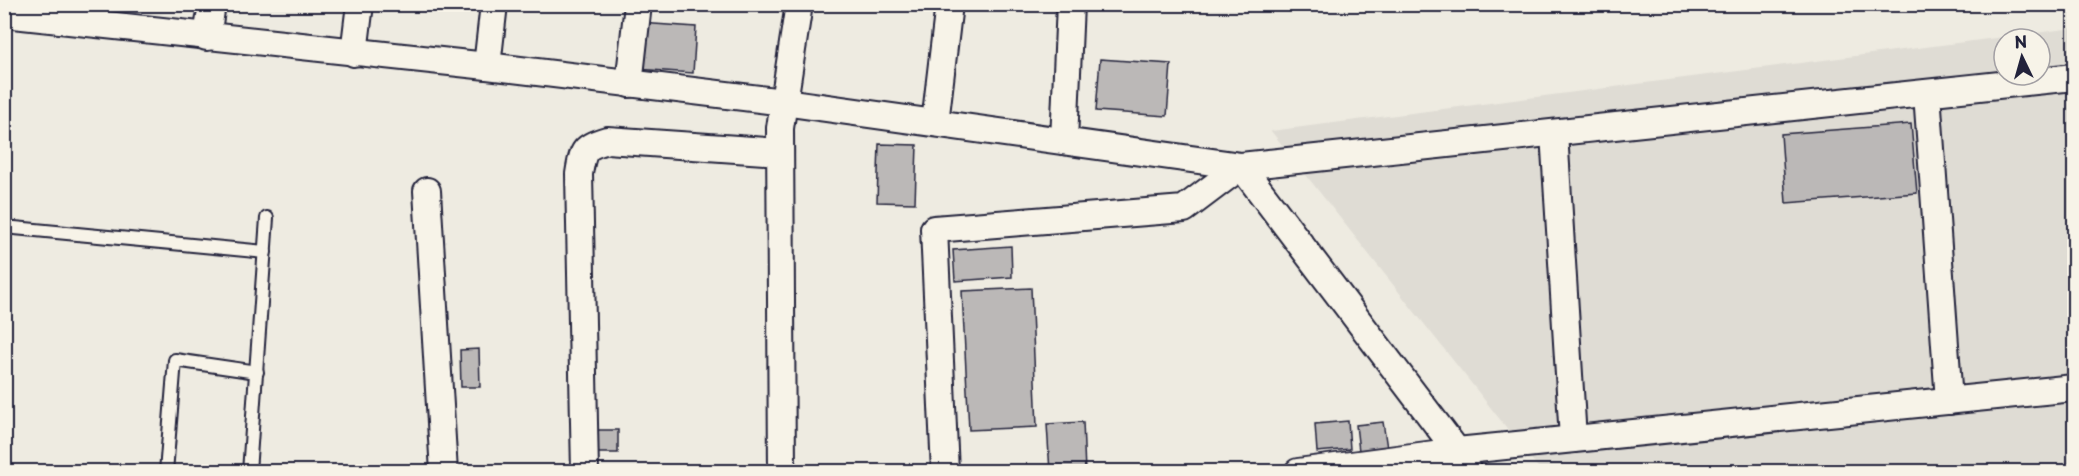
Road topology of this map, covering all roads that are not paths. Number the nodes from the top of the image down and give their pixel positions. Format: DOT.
graph roads {
  1 [pos="212,4"];
  2 [pos="360,4"];
  3 [pos="494,4"];
  4 [pos="638,4"];
  5 [pos="799,4"];
  6 [pos="948,4"];
  7 [pos="1070,4"];
  8 [pos="74,13"];
  9 [pos="4,14"];
  10 [pos="207,37"];
  11 [pos="354,53"];
  12 [pos="487,66"];
  13 [pos="2074,77"];
  14 [pos="629,84"];
  15 [pos="1927,93"];
  16 [pos="784,102"];
  17 [pos="935,123"];
  18 [pos="1554,133"];
  19 [pos="1064,141"];
  20 [pos="780,152"];
  21 [pos="1241,166"];
  22 [pos="427,191"];
  23 [pos="267,218"];
  24 [pos="4,227"];
  25 [pos="265,252"];
  26 [pos="256,372"];
  27 [pos="2074,388"];
  28 [pos="1949,401"];
  29 [pos="1573,439"];
  30 [pos="1462,461"];
  31 [pos="166,471"];
  32 [pos="249,471"];
  33 [pos="444,471"];
  34 [pos="585,471"];
  35 [pos="782,471"];
  36 [pos="945,471"];
  37 [pos="1298,471"];
  1 -- 10 [label="street"];
  2 -- 11 [label="street"];
  3 -- 12 [label="street"];
  4 -- 14 [label="street"];
  5 -- 16 [label="street"];
  6 -- 17 [label="street"];
  7 -- 19 [label="street"];
  8 -- 9 [label="street"];
  8 -- 10 [label="street"];
  10 -- 11 [label="street"];
  11 -- 12 [label="street"];
  12 -- 14 [label="street"];
  13 -- 15 [label="street"];
  14 -- 16 [label="street"];
  15 -- 18 [label="street"];
  15 -- 28 [label="street"];
  16 -- 17 [label="street"];
  16 -- 20 [label="street"];
  17 -- 19 [label="street"];
  18 -- 21 [label="street"];
  18 -- 29 [label="street"];
  19 -- 21 [label="street"];
  20 -- 34 [label="street"];
  20 -- 35 [label="street"];
  21 -- 30 [label="street"];
  21 -- 36 [label="street"];
  22 -- 33 [label="street"];
  23 -- 25 [label="lane"];
  24 -- 25 [label="lane"];
  25 -- 26 [label="lane"];
  26 -- 31 [label="lane"];
  26 -- 32 [label="lane"];
  27 -- 28 [label="street"];
  28 -- 29 [label="street"];
  29 -- 30 [label="street"];
  30 -- 37 [label="street"];
}
